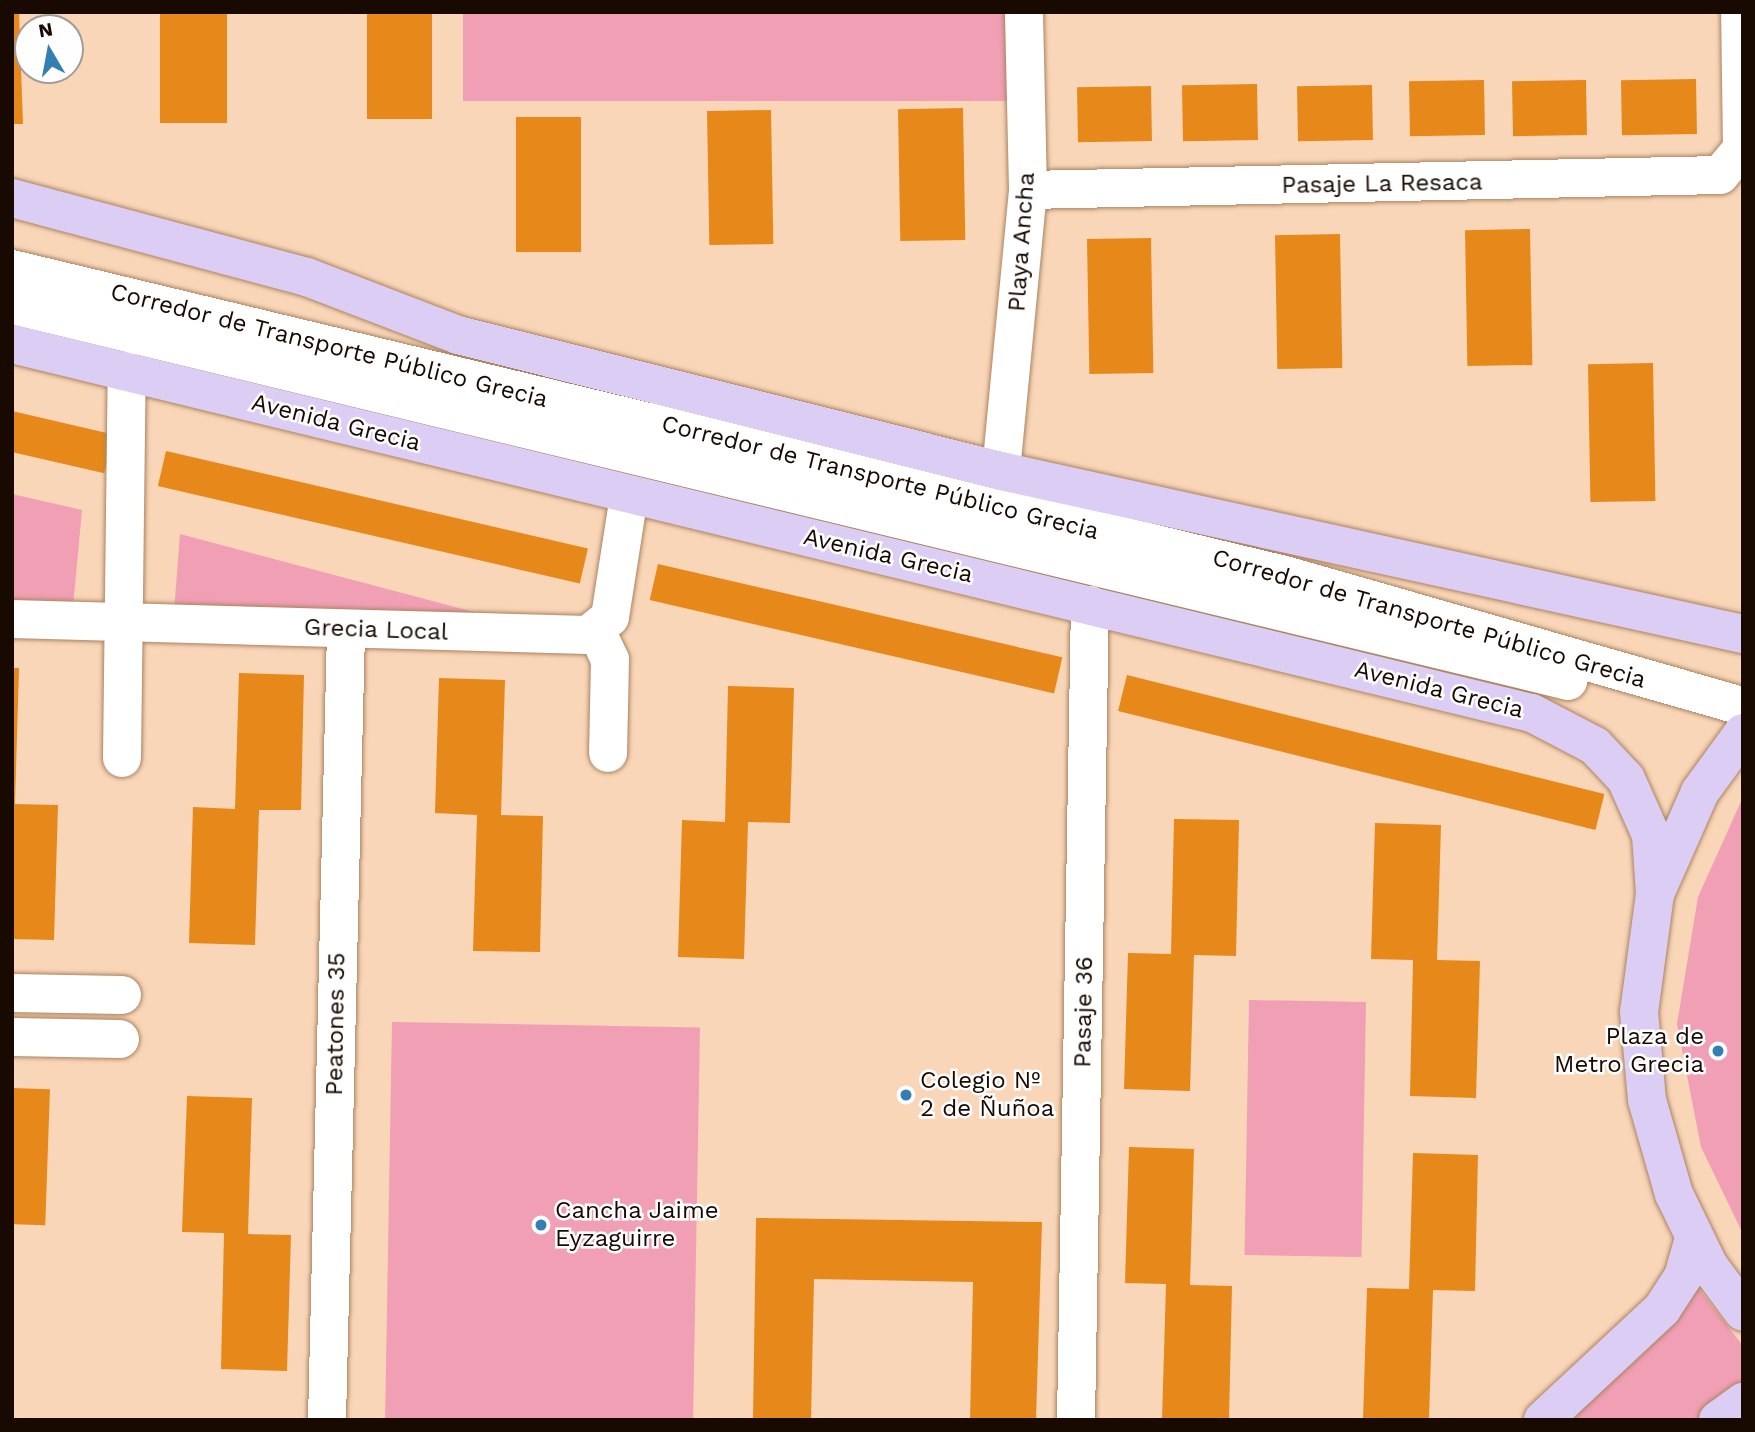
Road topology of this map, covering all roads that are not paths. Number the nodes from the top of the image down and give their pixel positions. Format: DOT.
graph roads {
  1 [pos="1024,12"];
  2 [pos="1740,12"];
  3 [pos="1028,190"];
  4 [pos="12,198"];
  5 [pos="12,269"];
  6 [pos="12,305"];
  7 [pos="12,344"];
  8 [pos="127,371"];
  9 [pos="1001,471"];
  10 [pos="629,495"];
  11 [pos="1090,604"];
  12 [pos="12,620"];
  13 [pos="124,622"];
  14 [pos="346,629"];
  15 [pos="597,632"];
  16 [pos="1743,634"];
  17 [pos="1743,705"];
  18 [pos="1743,722"];
  19 [pos="1743,733"];
  20 [pos="608,753"];
  21 [pos="122,758"];
  22 [pos="1655,894"];
  23 [pos="12,993"];
  24 [pos="122,995"];
  25 [pos="12,1037"];
  26 [pos="120,1039"];
  27 [pos="1694,1238"];
  28 [pos="1743,1312"];
  29 [pos="1743,1402"];
  30 [pos="327,1420"];
  31 [pos="1076,1420"];
  32 [pos="1543,1420"];
  33 [pos="1718,1420"];
  1 -- 3 [label="street, Playa Ancha"];
  2 -- 3 [label="street, Pasaje La Resaca"];
  3 -- 9 [label="street, Playa Ancha"];
  4 -- 9 [label="main road"];
  5 -- 17 [label="street, Corredor de Transporte Público Grecia"];
  6 -- 18 [label="street, Corredor de Transporte Público Grecia"];
  7 -- 8 [label="main road, Avenida Grecia"];
  8 -- 10 [label="main road, Avenida Grecia"];
  8 -- 13 [label="street"];
  9 -- 16 [label="main road"];
  10 -- 11 [label="main road, Avenida Grecia"];
  10 -- 15 [label="street"];
  11 -- 22 [label="main road, Avenida Grecia"];
  11 -- 31 [label="street, Pasaje 36"];
  12 -- 13 [label="street, Grecia Local"];
  13 -- 14 [label="street, Grecia Local"];
  13 -- 21 [label="street"];
  14 -- 15 [label="street, Grecia Local"];
  14 -- 30 [label="street, Peatones 35"];
  15 -- 20 [label="street"];
  19 -- 22 [label="main road"];
  22 -- 27 [label="main road"];
  23 -- 24 [label="street"];
  25 -- 26 [label="street"];
  27 -- 28 [label="main road"];
  27 -- 32 [label="main road"];
  29 -- 33 [label="main road"];
}
